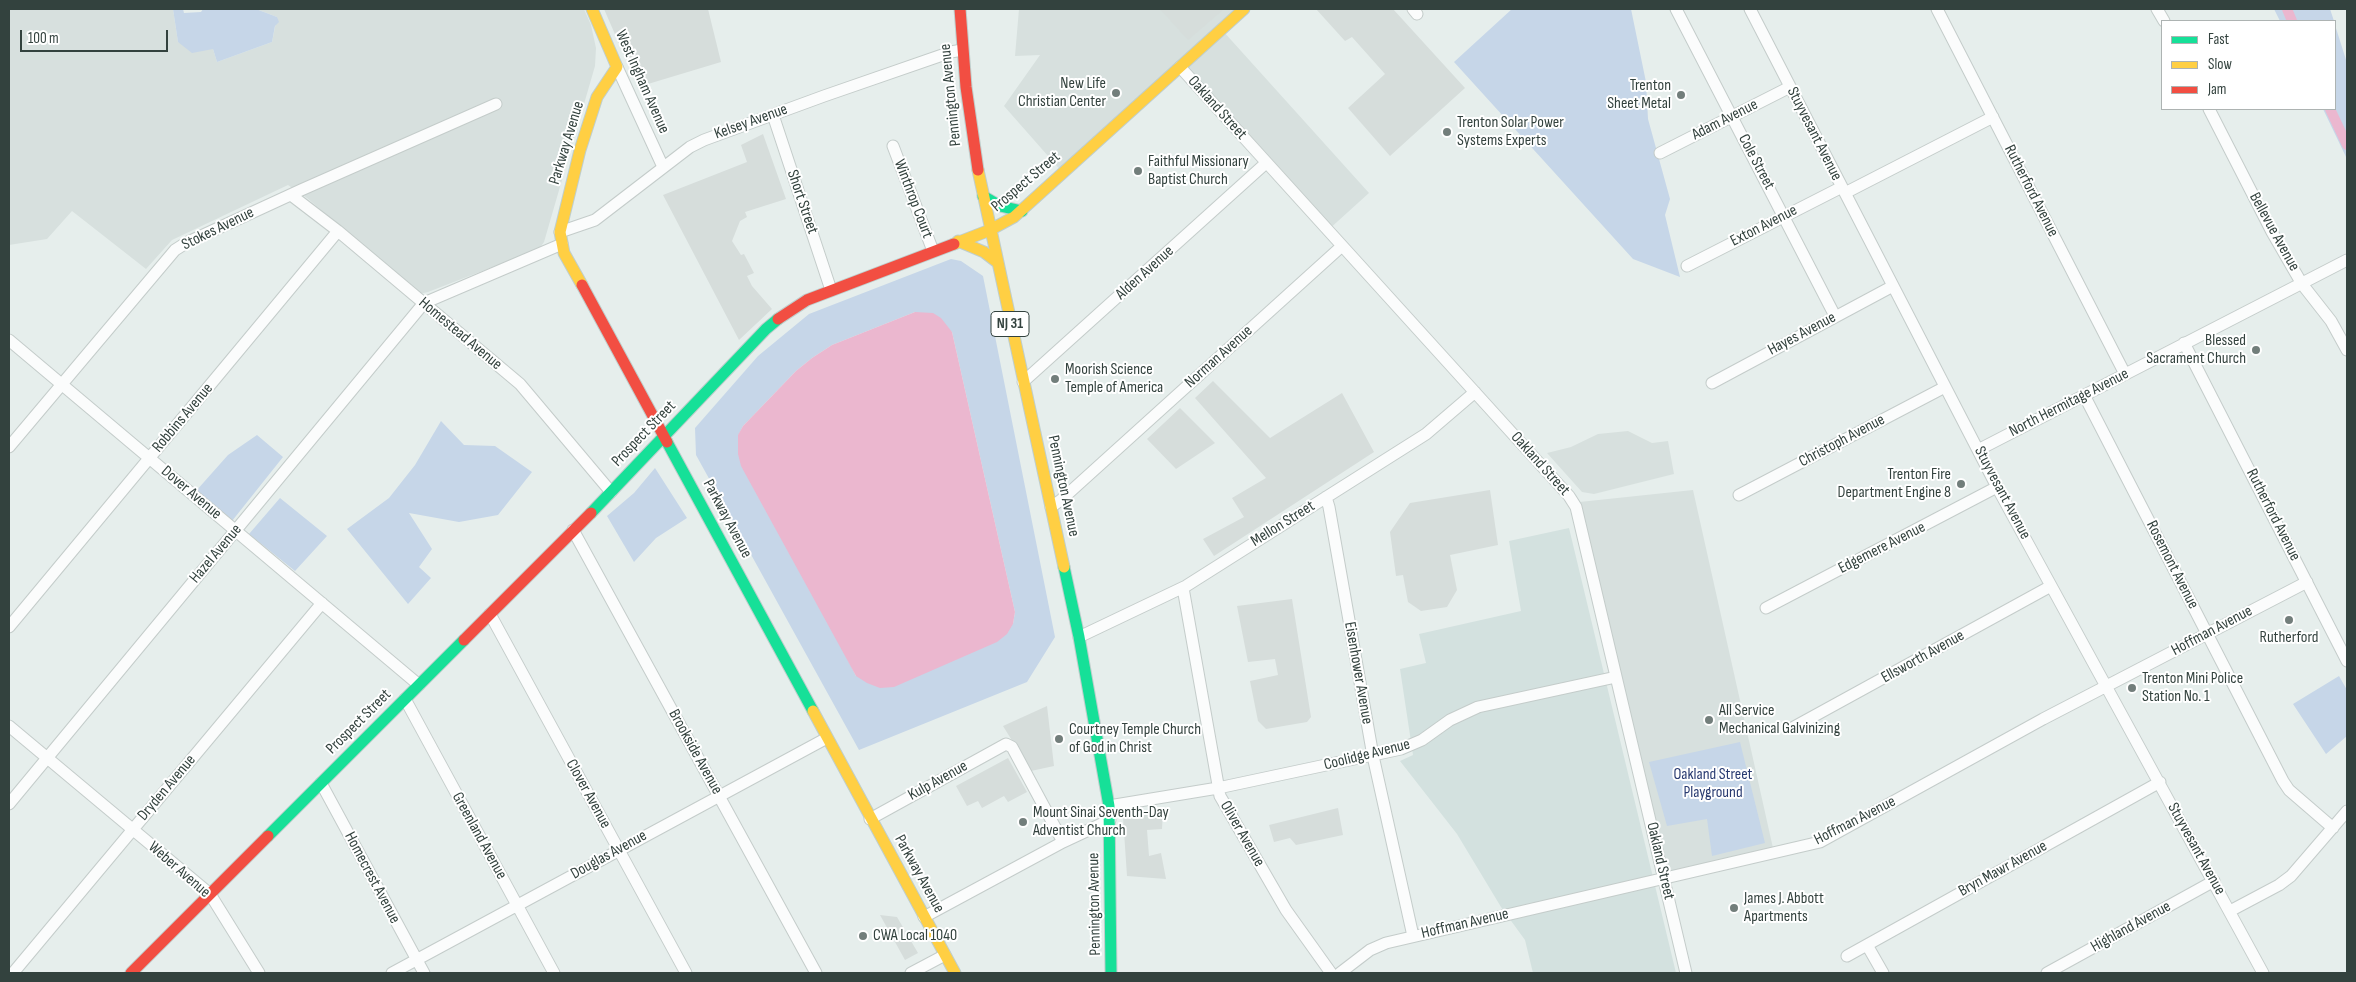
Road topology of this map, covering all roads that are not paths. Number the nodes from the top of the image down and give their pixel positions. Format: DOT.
graph roads {
  1 [pos="592,9"];
  2 [pos="960,9"];
  3 [pos="1244,9"];
  4 [pos="1676,9"];
  5 [pos="1750,9"];
  6 [pos="1937,9"];
  7 [pos="2157,9"];
  8 [pos="2163,20"];
  9 [pos="962,50"];
  10 [pos="617,67"];
  11 [pos="1180,67"];
  12 [pos="1790,87"];
  13 [pos="496,104"];
  14 [pos="2210,110"];
  15 [pos="773,115"];
  16 [pos="1732,116"];
  17 [pos="1993,117"];
  18 [pos="894,146"];
  19 [pos="1660,153"];
  20 [pos="1266,163"];
  21 [pos="663,167"];
  22 [pos="1843,190"];
  23 [pos="291,195"];
  24 [pos="983,196"];
  25 [pos="1022,211"];
  26 [pos="1784,216"];
  27 [pos="990,230"];
  28 [pos="338,231"];
  29 [pos="560,232"];
  30 [pos="958,241"];
  31 [pos="562,244"];
  32 [pos="1342,246"];
  33 [pos="933,251"];
  34 [pos="2347,260"];
  35 [pos="997,262"];
  36 [pos="1687,266"];
  37 [pos="2302,284"];
  38 [pos="1893,286"];
  39 [pos="831,290"];
  40 [pos="424,303"];
  41 [pos="1835,316"];
  42 [pos="9,340"];
  43 [pos="2184,343"];
  44 [pos="2347,350"];
  45 [pos="2125,374"];
  46 [pos="1023,382"];
  47 [pos="1712,383"];
  48 [pos="61,384"];
  49 [pos="1945,387"];
  50 [pos="1475,392"];
  51 [pos="2084,395"];
  52 [pos="664,437"];
  53 [pos="9,446"];
  54 [pos="1978,450"];
  55 [pos="149,458"];
  56 [pos="1997,486"];
  57 [pos="611,492"];
  58 [pos="1739,495"];
  59 [pos="1326,497"];
  60 [pos="1051,507"];
  61 [pos="236,530"];
  62 [pos="574,530"];
  63 [pos="2307,582"];
  64 [pos="2051,586"];
  65 [pos="1183,588"];
  66 [pos="322,602"];
  67 [pos="1766,608"];
  68 [pos="490,614"];
  69 [pos="9,627"];
  70 [pos="2207,633"];
  71 [pos="1079,637"];
  72 [pos="2347,661"];
  73 [pos="1616,677"];
  74 [pos="419,684"];
  75 [pos="2106,687"];
  76 [pos="405,699"];
  77 [pos="9,726"];
  78 [pos="1794,727"];
  79 [pos="827,738"];
  80 [pos="1372,756"];
  81 [pos="47,758"];
  82 [pos="2160,782"];
  83 [pos="321,784"];
  84 [pos="1218,788"];
  85 [pos="719,796"];
  86 [pos="9,804"];
  87 [pos="1109,806"];
  88 [pos="2347,811"];
  89 [pos="870,819"];
  90 [pos="1110,820"];
  91 [pos="2333,828"];
  92 [pos="133,830"];
  93 [pos="1063,842"];
  94 [pos="618,850"];
  95 [pos="1664,878"];
  96 [pos="2214,881"];
  97 [pos="210,894"];
  98 [pos="517,906"];
  99 [pos="2230,911"];
  100 [pos="924,917"];
  101 [pos="1413,936"];
  102 [pos="1867,944"];
  103 [pos="945,955"];
  104 [pos="1848,956"];
  105 [pos="416,960"];
  106 [pos="13,973"];
  107 [pos="133,973"];
  108 [pos="259,973"];
  109 [pos="392,973"];
  110 [pos="424,973"];
  111 [pos="554,973"];
  112 [pos="686,973"];
  113 [pos="816,973"];
  114 [pos="911,973"];
  115 [pos="955,973"];
  116 [pos="1111,973"];
  117 [pos="1331,973"];
  118 [pos="1340,973"];
  119 [pos="1686,973"];
  120 [pos="1883,973"];
  121 [pos="2047,973"];
  122 [pos="2262,973"];
  1 -- 10 [label="street, West Ingham Avenue"];
  2 -- 9 [label="street, Pennington Avenue / NJ 31"];
  3 -- 11 [label="street, Prospect Street"];
  4 -- 16 [label="street, Cole Street"];
  5 -- 12 [label="street, Stuyvesant Avenue"];
  6 -- 17 [label="street, Rutherford Avenue"];
  7 -- 8 [label="street"];
  9 -- 15 [label="street, Kelsey Avenue"];
  9 -- 24 [label="street, Pennington Avenue / NJ 31"];
  10 -- 21 [label="street, West Ingham Avenue"];
  10 -- 29 [label="street, Parkway Avenue"];
  11 -- 20 [label="street, Oakland Street"];
  11 -- 25 [label="street, Prospect Street"];
  12 -- 16 [label="street, Adam Avenue"];
  12 -- 22 [label="street, Stuyvesant Avenue"];
  13 -- 23 [label="street, Stokes Avenue"];
  14 -- 37 [label="street, Bellevue Avenue"];
  15 -- 21 [label="street, Kelsey Avenue"];
  15 -- 39 [label="street, Short Street"];
  16 -- 19 [label="street, Adam Avenue"];
  16 -- 26 [label="street, Cole Street"];
  17 -- 22 [label="street, Exton Avenue"];
  17 -- 45 [label="street, Rutherford Avenue"];
  18 -- 33 [label="street, Winthrop Court"];
  20 -- 32 [label="street, Oakland Street"];
  20 -- 46 [label="street, Alden Avenue"];
  21 -- 29 [label="street, Kelsey Avenue"];
  22 -- 26 [label="street, Exton Avenue"];
  22 -- 38 [label="street, Stuyvesant Avenue"];
  23 -- 28 [label="street, Homestead Avenue"];
  23 -- 48 [label="street, Stokes Avenue"];
  24 -- 25 [label="street"];
  24 -- 27 [label="street, Pennington Avenue / NJ 31"];
  25 -- 27 [label="street, Prospect Street"];
  26 -- 36 [label="street, Exton Avenue"];
  26 -- 41 [label="street, Cole Street"];
  27 -- 30 [label="street, Prospect Street"];
  27 -- 35 [label="street, Pennington Avenue / NJ 31"];
  28 -- 40 [label="street, Homestead Avenue"];
  28 -- 55 [label="street, Robbins Avenue"];
  29 -- 31 [label="street, Parkway Avenue"];
  30 -- 33 [label="street, Prospect Street"];
  30 -- 35 [label="street"];
  31 -- 40 [label="street"];
  31 -- 52 [label="street, Parkway Avenue"];
  32 -- 50 [label="street, Oakland Street"];
  32 -- 60 [label="street, Norman Avenue"];
  33 -- 39 [label="street, Prospect Street"];
  34 -- 37 [label="street, North Hermitage Avenue"];
  35 -- 46 [label="street, Pennington Avenue / NJ 31"];
  37 -- 43 [label="street, North Hermitage Avenue"];
  37 -- 44 [label="street, Bellevue Avenue"];
  38 -- 41 [label="street, Hayes Avenue"];
  38 -- 49 [label="street, Stuyvesant Avenue"];
  39 -- 52 [label="street, Prospect Street"];
  40 -- 57 [label="street, Homestead Avenue"];
  40 -- 61 [label="street, Hazel Avenue"];
  41 -- 47 [label="street, Hayes Avenue"];
  42 -- 48 [label="street, Dover Avenue"];
  43 -- 45 [label="street, North Hermitage Avenue"];
  43 -- 63 [label="street, Rutherford Avenue"];
  45 -- 51 [label="street, North Hermitage Avenue"];
  46 -- 60 [label="street, Pennington Avenue / NJ 31"];
  48 -- 53 [label="street, Stokes Avenue"];
  48 -- 55 [label="street, Dover Avenue"];
  49 -- 54 [label="street, Stuyvesant Avenue"];
  49 -- 58 [label="street, Christoph Avenue"];
  50 -- 59 [label="street, Mellon Street"];
  50 -- 73 [label="street, Oakland Street"];
  51 -- 54 [label="street, North Hermitage Avenue"];
  51 -- 70 [label="street, Rosemont Avenue"];
  52 -- 57 [label="street, Prospect Street"];
  52 -- 79 [label="street, Parkway Avenue"];
  54 -- 56 [label="street, Stuyvesant Avenue"];
  55 -- 61 [label="street, Dover Avenue"];
  55 -- 69 [label="street, Robbins Avenue"];
  56 -- 64 [label="street, Stuyvesant Avenue"];
  56 -- 67 [label="street, Edgemere Avenue"];
  57 -- 62 [label="street, Prospect Street"];
  59 -- 65 [label="street, Mellon Street"];
  59 -- 80 [label="street, Eisenhower Avenue"];
  60 -- 71 [label="street, Pennington Avenue / NJ 31"];
  61 -- 66 [label="street, Dover Avenue"];
  61 -- 81 [label="street, Hazel Avenue"];
  62 -- 68 [label="street, Prospect Street"];
  62 -- 85 [label="street, Brookside Avenue"];
  63 -- 70 [label="street, Hoffman Avenue"];
  63 -- 72 [label="street, Rutherford Avenue"];
  64 -- 75 [label="street, Stuyvesant Avenue"];
  64 -- 78 [label="street, Ellsworth Avenue"];
  65 -- 71 [label="street, Mellon Street"];
  65 -- 84 [label="street, Oliver Avenue"];
  66 -- 74 [label="street, Dover Avenue"];
  66 -- 92 [label="street, Dryden Avenue"];
  68 -- 74 [label="street, Prospect Street"];
  68 -- 94 [label="street, Clover Avenue"];
  70 -- 75 [label="street, Hoffman Avenue"];
  70 -- 91 [label="street, Rosemont Avenue"];
  71 -- 87 [label="street, Pennington Avenue / NJ 31"];
  73 -- 80 [label="street, Coolidge Avenue"];
  73 -- 95 [label="street, Oakland Street"];
  74 -- 76 [label="street, Prospect Street"];
  75 -- 82 [label="street, Stuyvesant Avenue"];
  75 -- 95 [label="street, Hoffman Avenue"];
  76 -- 83 [label="street, Prospect Street"];
  76 -- 98 [label="street, Greenland Avenue"];
  77 -- 81 [label="street, Weber Avenue"];
  79 -- 85 [label="street, Douglas Avenue"];
  79 -- 89 [label="street, Parkway Avenue"];
  80 -- 84 [label="street, Coolidge Avenue"];
  80 -- 101 [label="street, Eisenhower Avenue"];
  81 -- 86 [label="street, Hazel Avenue"];
  81 -- 92 [label="street, Weber Avenue"];
  82 -- 96 [label="street, Stuyvesant Avenue"];
  82 -- 102 [label="street, Bryn Mawr Avenue"];
  83 -- 97 [label="street, Prospect Street"];
  83 -- 105 [label="street, Homecrest Avenue"];
  84 -- 87 [label="street, Coolidge Avenue"];
  84 -- 117 [label="street, Oliver Avenue"];
  85 -- 94 [label="street, Douglas Avenue"];
  85 -- 113 [label="street, Brookside Avenue"];
  87 -- 90 [label="street, Pennington Avenue / NJ 31"];
  88 -- 91 [label="street"];
  89 -- 93 [label="street, Kulp Avenue"];
  89 -- 100 [label="street, Parkway Avenue"];
  90 -- 93 [label="street"];
  90 -- 116 [label="street, Pennington Avenue / NJ 31"];
  91 -- 99 [label="street"];
  92 -- 97 [label="street, Weber Avenue"];
  92 -- 106 [label="street, Dryden Avenue"];
  93 -- 100 [label="street"];
  94 -- 98 [label="street, Douglas Avenue"];
  94 -- 112 [label="street, Clover Avenue"];
  95 -- 101 [label="street, Hoffman Avenue"];
  95 -- 119 [label="street, Oakland Street"];
  96 -- 99 [label="street, Stuyvesant Avenue"];
  96 -- 121 [label="street, Highland Avenue"];
  97 -- 107 [label="street, Prospect Street"];
  97 -- 108 [label="street, Weber Avenue"];
  98 -- 105 [label="street, Douglas Avenue"];
  98 -- 111 [label="street, Greenland Avenue"];
  99 -- 122 [label="street, Stuyvesant Avenue"];
  100 -- 103 [label="street, Parkway Avenue"];
  101 -- 118 [label="street, Hoffman Avenue"];
  102 -- 104 [label="street, Bryn Mawr Avenue"];
  102 -- 120 [label="street"];
  103 -- 114 [label="street"];
  103 -- 115 [label="street, Parkway Avenue"];
  105 -- 109 [label="street, Douglas Avenue"];
  105 -- 110 [label="street, Homecrest Avenue"];
}
